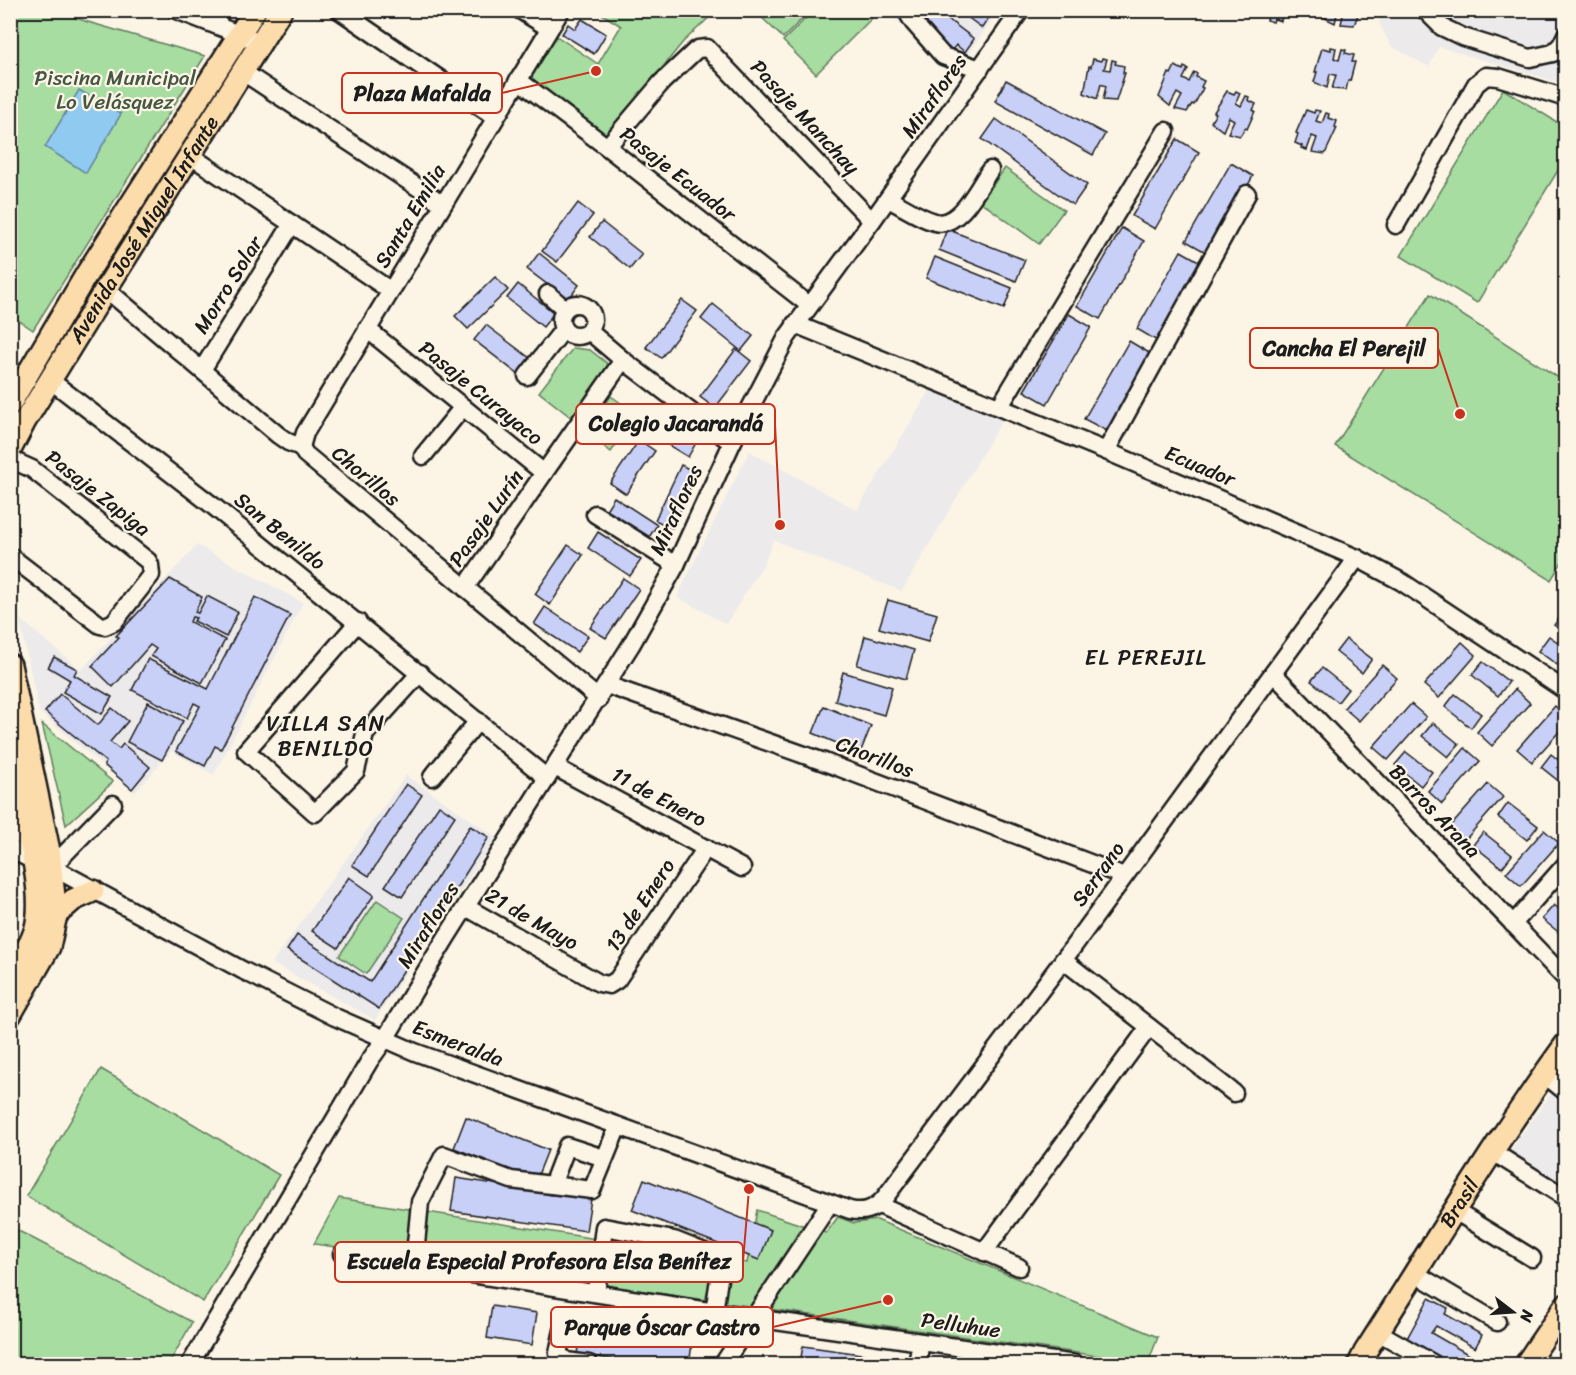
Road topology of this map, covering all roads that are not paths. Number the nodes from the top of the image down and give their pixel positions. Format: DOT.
graph roads {
  1 [pos="176,10"];
  2 [pos="255,10"];
  3 [pos="281,10"];
  4 [pos="339,10"];
  5 [pos="520,10"];
  6 [pos="561,10"];
  7 [pos="906,10"];
  8 [pos="1021,10"];
  9 [pos="1425,10"];
  10 [pos="218,18"];
  11 [pos="549,28"];
  12 [pos="241,34"];
  13 [pos="1566,35"];
  14 [pos="261,43"];
  15 [pos="980,69"];
  16 [pos="243,72"];
  17 [pos="518,80"];
  18 [pos="1566,98"];
  19 [pos="495,117"];
  20 [pos="1166,130"];
  21 [pos="607,147"];
  22 [pos="191,156"];
  23 [pos="990,170"];
  24 [pos="1247,194"];
  25 [pos="888,199"];
  26 [pos="443,204"];
  27 [pos="872,221"];
  28 [pos="292,224"];
  29 [pos="1396,225"];
  30 [pos="106,289"];
  31 [pos="391,291"];
  32 [pos="548,294"];
  33 [pos="808,305"];
  34 [pos="565,309"];
  35 [pos="795,324"];
  36 [pos="368,330"];
  37 [pos="563,330"];
  38 [pos="590,332"];
  39 [pos="623,360"];
  40 [pos="202,370"];
  41 [pos="527,376"];
  42 [pos="50,380"];
  43 [pos="14,391"];
  44 [pos="1000,406"];
  45 [pos="463,407"];
  46 [pos="732,443"];
  47 [pos="301,447"];
  48 [pos="10,450"];
  49 [pos="1107,451"];
  50 [pos="423,456"];
  51 [pos="10,459"];
  52 [pos="544,473"];
  53 [pos="595,514"];
  54 [pos="10,556"];
  55 [pos="1357,558"];
  56 [pos="676,565"];
  57 [pos="465,588"];
  58 [pos="358,622"];
  59 [pos="10,665"];
  60 [pos="420,673"];
  61 [pos="1273,673"];
  62 [pos="1566,691"];
  63 [pos="603,692"];
  64 [pos="478,721"];
  65 [pos="10,761"];
  66 [pos="551,772"];
  67 [pos="432,777"];
  68 [pos="113,804"];
  69 [pos="15,805"];
  70 [pos="10,829"];
  71 [pos="19,845"];
  72 [pos="706,848"];
  73 [pos="43,864"];
  74 [pos="1566,864"];
  75 [pos="742,868"];
  76 [pos="1124,876"];
  77 [pos="93,891"];
  78 [pos="466,907"];
  79 [pos="56,915"];
  80 [pos="1513,924"];
  81 [pos="1063,960"];
  82 [pos="10,976"];
  83 [pos="1566,979"];
  84 [pos="609,985"];
  85 [pos="10,1015"];
  86 [pos="1149,1027"];
  87 [pos="385,1039"];
  88 [pos="1566,1044"];
  89 [pos="1544,1074"];
  90 [pos="1566,1092"];
  91 [pos="1234,1093"];
  92 [pos="618,1126"];
  93 [pos="1493,1152"];
  94 [pos="604,1158"];
  95 [pos="552,1185"];
  96 [pos="1566,1198"];
  97 [pos="830,1203"];
  98 [pos="874,1208"];
  99 [pos="1455,1211"];
  100 [pos="984,1251"];
  101 [pos="342,1254"];
  102 [pos="1532,1258"];
  103 [pos="414,1265"];
  104 [pos="1019,1267"];
  105 [pos="1416,1274"];
  106 [pos="596,1293"];
  107 [pos="1566,1305"];
  108 [pos="714,1312"];
  109 [pos="754,1318"];
  110 [pos="565,1321"];
  111 [pos="1497,1322"];
  112 [pos="1378,1332"];
  113 [pos="921,1342"];
  114 [pos="982,1358"];
  115 [pos="1052,1363"];
  116 [pos="190,1365"];
  117 [pos="589,1365"];
  118 [pos="723,1365"];
  119 [pos="918,1365"];
  120 [pos="1075,1365"];
  121 [pos="1359,1365"];
  122 [pos="1434,1365"];
  123 [pos="1526,1365"];
  1 -- 10 [label="street"];
  2 -- 12 [label="main road, Avenida José Miguel Infante"];
  3 -- 14 [label="main road, Avenida José Miguel Infante"];
  4 -- 19 [label="street"];
  5 -- 11 [label="street"];
  6 -- 11 [label="street, Santa Emilia"];
  7 -- 15 [label="street"];
  8 -- 15 [label="street, Miraflores"];
  9 -- 13 [label="street"];
  10 -- 12 [label="street"];
  11 -- 17 [label="street, Santa Emilia"];
  12 -- 14 [label="street"];
  12 -- 43 [label="main road, Avenida José Miguel Infante"];
  14 -- 16 [label="main road, Avenida José Miguel Infante"];
  15 -- 25 [label="street, Miraflores"];
  16 -- 22 [label="main road, Avenida José Miguel Infante"];
  16 -- 26 [label="street"];
  17 -- 19 [label="street, Santa Emilia"];
  17 -- 21 [label="street, Pasaje Ecuador"];
  18 -- 29 [label="street"];
  19 -- 26 [label="street, Santa Emilia"];
  20 -- 44 [label="street"];
  21 -- 27 [label="street, Pasaje Manchay"];
  21 -- 33 [label="street, Pasaje Ecuador"];
  22 -- 28 [label="street"];
  22 -- 30 [label="main road, Avenida José Miguel Infante"];
  23 -- 25 [label="street"];
  24 -- 49 [label="street"];
  25 -- 27 [label="street, Miraflores"];
  26 -- 31 [label="street, Santa Emilia"];
  27 -- 33 [label="street, Miraflores"];
  28 -- 31 [label="street"];
  28 -- 40 [label="street, Morro Solar"];
  30 -- 40 [label="street, Chorillos"];
  30 -- 42 [label="main road, Avenida José Miguel Infante"];
  31 -- 36 [label="street, Santa Emilia"];
  32 -- 34 [label="street"];
  33 -- 35 [label="street, Miraflores"];
  34 -- 37 [label="street"];
  34 -- 38 [label="street"];
  35 -- 44 [label="street, Ecuador"];
  35 -- 46 [label="street, Miraflores"];
  36 -- 45 [label="street, Pasaje Curayaco"];
  36 -- 47 [label="street, Santa Emilia"];
  37 -- 38 [label="street"];
  37 -- 41 [label="street"];
  38 -- 39 [label="street"];
  39 -- 46 [label="street"];
  39 -- 52 [label="street, Pasaje Curayaco"];
  40 -- 47 [label="street, Chorillos"];
  42 -- 48 [label="main road, Avenida José Miguel Infante"];
  42 -- 58 [label="street, San Benildo"];
  44 -- 49 [label="street, Ecuador"];
  45 -- 50 [label="street"];
  45 -- 52 [label="street, Pasaje Curayaco"];
  46 -- 56 [label="street, Miraflores"];
  47 -- 57 [label="street, Chorillos"];
  49 -- 55 [label="street, Ecuador"];
  51 -- 54 [label="street, Pasaje Zapiga"];
  52 -- 57 [label="street, Pasaje Lurín"];
  53 -- 56 [label="street"];
  55 -- 61 [label="street, Serrano"];
  55 -- 62 [label="street, Ecuador"];
  56 -- 63 [label="street, Miraflores"];
  57 -- 63 [label="street, Chorillos"];
  58 -- 60 [label="street, San Benildo"];
  58 -- 60 [label="street"];
  59 -- 73 [label="main road"];
  60 -- 64 [label="street, San Benildo"];
  61 -- 76 [label="street, Serrano"];
  61 -- 80 [label="street, Barros Arana"];
  63 -- 66 [label="street, Miraflores"];
  63 -- 76 [label="street, Chorillos"];
  64 -- 66 [label="street, San Benildo"];
  64 -- 67 [label="street"];
  65 -- 69 [label="main road"];
  66 -- 72 [label="street, 11 de Enero"];
  66 -- 78 [label="street, Miraflores"];
  68 -- 73 [label="street"];
  69 -- 71 [label="main road"];
  70 -- 71 [label="street"];
  71 -- 73 [label="main road"];
  72 -- 75 [label="street, 11 de Enero"];
  72 -- 84 [label="street, 13 de Enero"];
  73 -- 77 [label="street, Esmeralda"];
  73 -- 79 [label="main road"];
  73 -- 82 [label="main road"];
  74 -- 80 [label="street"];
  76 -- 81 [label="street, Serrano"];
  77 -- 79 [label="main road"];
  77 -- 87 [label="street, Esmeralda"];
  78 -- 84 [label="street, 21 de Mayo"];
  78 -- 87 [label="street, Miraflores"];
  79 -- 85 [label="main road"];
  80 -- 83 [label="street, Barros Arana"];
  81 -- 86 [label="street"];
  81 -- 98 [label="street, Serrano"];
  86 -- 91 [label="street"];
  86 -- 100 [label="street"];
  87 -- 92 [label="street, Esmeralda"];
  87 -- 116 [label="street, Miraflores"];
  88 -- 89 [label="main road, Brasil"];
  89 -- 90 [label="street"];
  89 -- 93 [label="main road, Brasil"];
  92 -- 94 [label="street"];
  92 -- 97 [label="street, Esmeralda"];
  93 -- 96 [label="street"];
  93 -- 99 [label="main road, Brasil"];
  94 -- 95 [label="street"];
  94 -- 95 [label="street"];
  95 -- 103 [label="street"];
  97 -- 98 [label="street, Esmeralda"];
  97 -- 109 [label="street"];
  98 -- 100 [label="street, Esmeralda"];
  99 -- 102 [label="street"];
  99 -- 105 [label="main road, Brasil"];
  100 -- 104 [label="street, Esmeralda"];
  101 -- 103 [label="street, Pelluhue"];
  103 -- 106 [label="street, Pelluhue"];
  105 -- 111 [label="street"];
  105 -- 112 [label="main road, Brasil"];
  106 -- 108 [label="street, Pelluhue"];
  106 -- 108 [label="street"];
  107 -- 123 [label="main road"];
  108 -- 109 [label="street, Pelluhue"];
  109 -- 113 [label="street, Pelluhue"];
  109 -- 118 [label="street"];
  110 -- 117 [label="street"];
  112 -- 121 [label="main road, Brasil"];
  112 -- 122 [label="street"];
  113 -- 114 [label="street, Pelluhue"];
  113 -- 119 [label="street"];
  114 -- 115 [label="street, Pelluhue"];
  115 -- 120 [label="street, Pelluhue"];
}
